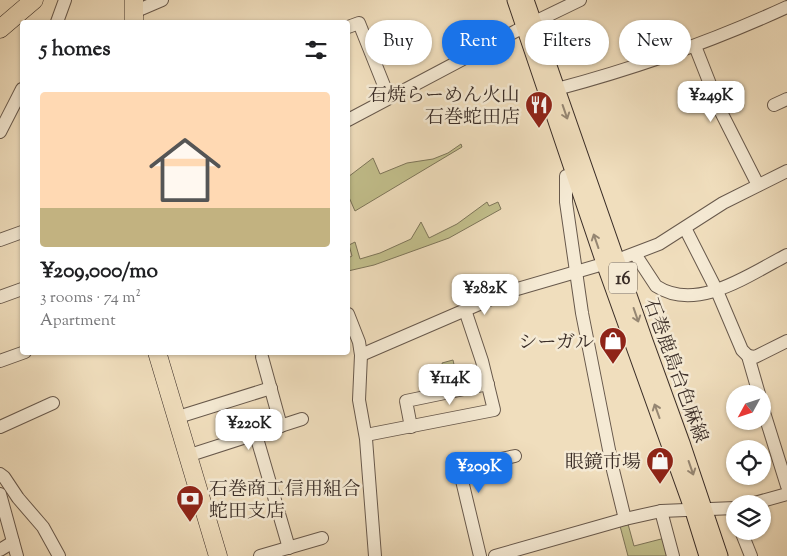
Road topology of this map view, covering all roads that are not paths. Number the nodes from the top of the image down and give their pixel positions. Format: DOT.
graph roads {
  1 [pos="34,0"];
  2 [pos="66,0"];
  3 [pos="162,0"];
  4 [pos="515,0"];
  5 [pos="526,0"];
  6 [pos="580,0"];
  7 [pos="787,7"];
  8 [pos="134,11"];
  9 [pos="58,20"];
  10 [pos="526,20"];
  11 [pos="528,20"];
  12 [pos="539,20"];
  13 [pos="350,26"];
  14 [pos="525,27"];
  15 [pos="0,29"];
  16 [pos="695,46"];
  17 [pos="543,65"];
  18 [pos="546,65"];
  19 [pos="557,89"];
  20 [pos="20,93"];
  21 [pos="389,98"];
  22 [pos="787,99"];
  23 [pos="774,105"];
  24 [pos="350,119"];
  25 [pos="0,132"];
  26 [pos="787,171"];
  27 [pos="566,176"];
  28 [pos="758,185"];
  29 [pos="685,228"];
  30 [pos="20,233"];
  31 [pos="0,240"];
  32 [pos="634,254"];
  33 [pos="787,255"];
  34 [pos="610,261"];
  35 [pos="575,271"];
  36 [pos="20,290"];
  37 [pos="717,291"];
  38 [pos="0,297"];
  39 [pos="465,310"];
  40 [pos="350,320"];
  41 [pos="787,341"];
  42 [pos="20,354"];
  43 [pos="158,355"];
  44 [pos="361,355"];
  45 [pos="748,356"];
  46 [pos="262,357"];
  47 [pos="0,360"];
  48 [pos="488,384"];
  49 [pos="756,385"];
  50 [pos="271,388"];
  51 [pos="53,403"];
  52 [pos="176,418"];
  53 [pos="302,420"];
  54 [pos="281,426"];
  55 [pos="0,427"];
  56 [pos="411,427"];
  57 [pos="770,430"];
  58 [pos="256,435"];
  59 [pos="366,435"];
  60 [pos="187,456"];
  61 [pos="515,456"];
  62 [pos="0,474"];
  63 [pos="787,486"];
  64 [pos="787,494"];
  65 [pos="0,495"];
  66 [pos="771,498"];
  67 [pos="661,511"];
  68 [pos="699,511"];
  69 [pos="726,512"];
  70 [pos="625,519"];
  71 [pos="322,538"];
  72 [pos="744,540"];
  73 [pos="13,542"];
  74 [pos="289,548"];
  75 [pos="0,550"];
  76 [pos="17,556"];
  77 [pos="59,556"];
  78 [pos="218,556"];
  79 [pos="260,556"];
  80 [pos="375,556"];
  81 [pos="480,556"];
  82 [pos="495,556"];
  83 [pos="673,556"];
  84 [pos="707,556"];
  85 [pos="720,556"];
  86 [pos="751,556"];
  1 -- 15 [label="highway"];
  2 -- 9 [label="street"];
  3 -- 8 [label="street"];
  4 -- 10 [label="main road, 石巻鹿島台色麻線 / 16"];
  5 -- 11 [label="main road, 石巻鹿島台色麻線 / 16"];
  6 -- 12 [label="street"];
  7 -- 16 [label="street"];
  13 -- 21 [label="street"];
  14 -- 21 [label="street"];
  16 -- 19 [label="street"];
  16 -- 28 [label="street"];
  34 -- 17 [label="main road, 石巻鹿島台色麻線 / 16, one-way"];
  18 -- 19 [label="main road, 石巻鹿島台色麻線 / 16"];
  19 -- 34 [label="main road, 石巻鹿島台色麻線 / 16, one-way"];
  20 -- 25 [label="street"];
  21 -- 24 [label="street"];
  22 -- 23 [label="street"];
  26 -- 28 [label="street"];
  27 -- 35 [label="street"];
  28 -- 29 [label="street"];
  29 -- 32 [label="street"];
  29 -- 37 [label="street"];
  30 -- 31 [label="street"];
  32 -- 34 [label="street"];
  32 -- 37 [label="street"];
  33 -- 37 [label="street"];
  34 -- 35 [label="street"];
  34 -- 68 [label="main road, 石巻鹿島台色麻線 / 16"];
  35 -- 39 [label="street"];
  35 -- 70 [label="street"];
  36 -- 38 [label="street"];
  37 -- 45 [label="street"];
  39 -- 44 [label="street"];
  39 -- 48 [label="street"];
  40 -- 44 [label="street"];
  41 -- 45 [label="street"];
  42 -- 47 [label="street"];
  43 -- 52 [label="highway"];
  44 -- 59 [label="street"];
  45 -- 49 [label="street"];
  46 -- 50 [label="street"];
  48 -- 56 [label="street"];
  48 -- 56 [label="street"];
  50 -- 52 [label="street"];
  50 -- 54 [label="street"];
  51 -- 55 [label="street"];
  52 -- 60 [label="highway"];
  53 -- 54 [label="street"];
  54 -- 58 [label="street"];
  56 -- 59 [label="street"];
  57 -- 63 [label="street"];
  58 -- 60 [label="street"];
  58 -- 74 [label="street"];
  59 -- 80 [label="street"];
  60 -- 78 [label="highway"];
  61 -- 81 [label="street"];
  62 -- 77 [label="street"];
  64 -- 66 [label="street"];
  65 -- 73 [label="street"];
  67 -- 68 [label="street"];
  67 -- 70 [label="street"];
  67 -- 83 [label="street"];
  68 -- 69 [label="street"];
  68 -- 84 [label="main road, 石巻鹿島台色麻線 / 16"];
  68 -- 85 [label="main road, 石巻鹿島台色麻線 / 16"];
  70 -- 82 [label="street"];
  71 -- 74 [label="street"];
  72 -- 86 [label="street"];
  73 -- 75 [label="street"];
  73 -- 76 [label="street"];
  74 -- 79 [label="street"];
}
